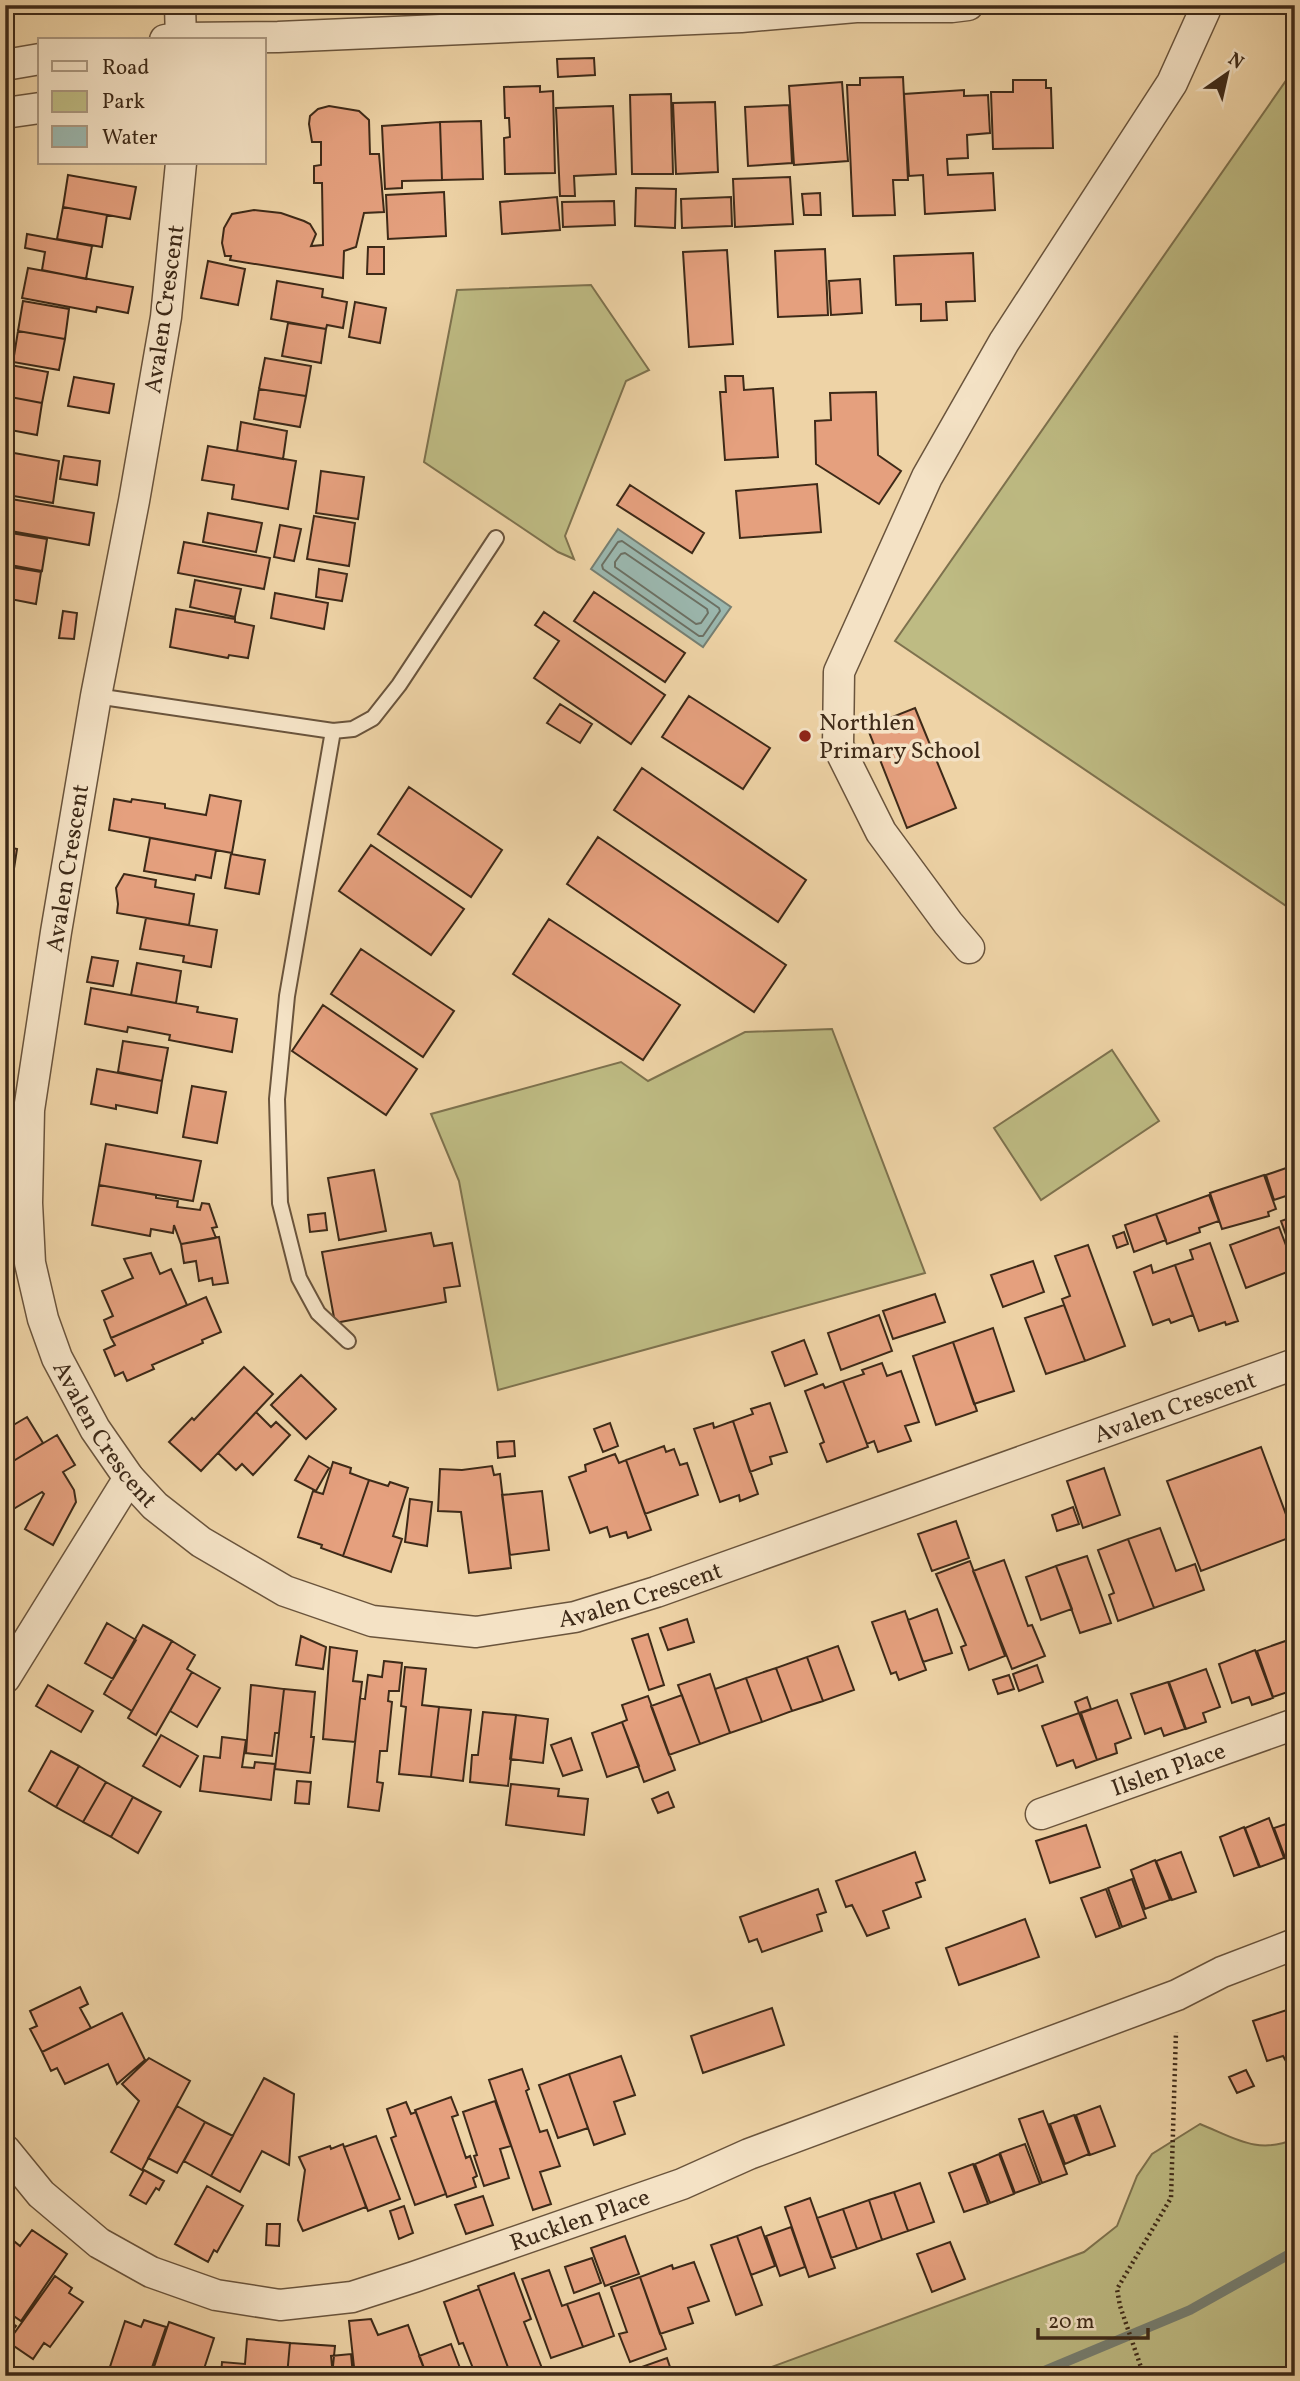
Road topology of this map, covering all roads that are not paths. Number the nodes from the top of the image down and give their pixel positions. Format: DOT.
graph roads {
  1 [pos="180,5"];
  2 [pos="968,5"];
  3 [pos="1204,5"];
  4 [pos="856,6"];
  5 [pos="176,38"];
  6 [pos="227,38"];
  7 [pos="38,59"];
  8 [pos="5,65"];
  9 [pos="38,108"];
  10 [pos="5,113"];
  11 [pos="181,164"];
  12 [pos="496,537"];
  13 [pos="96,696"];
  14 [pos="333,731"];
  15 [pos="970,948"];
  16 [pos="348,1342"];
  17 [pos="1295,1364"];
  18 [pos="129,1478"];
  19 [pos="5,1678"];
  20 [pos="1295,1724"];
  21 [pos="1041,1814"];
  22 [pos="1295,1944"];
  23 [pos="5,2150"];
  1 -- 5 [label="street"];
  2 -- 4 [label="street"];
  3 -- 15 [label="street"];
  4 -- 6 [label="street"];
  7 -- 8 [label="street"];
  9 -- 10 [label="street"];
  11 -- 13 [label="street, Avalen Crescent"];
  12 -- 14 [label="lane"];
  13 -- 14 [label="lane"];
  13 -- 18 [label="street, Avalen Crescent"];
  14 -- 16 [label="lane"];
  17 -- 18 [label="street, Avalen Crescent"];
  18 -- 19 [label="street"];
  20 -- 21 [label="street, Ilslen Place"];
  22 -- 23 [label="street, Rucklen Place"];
}
